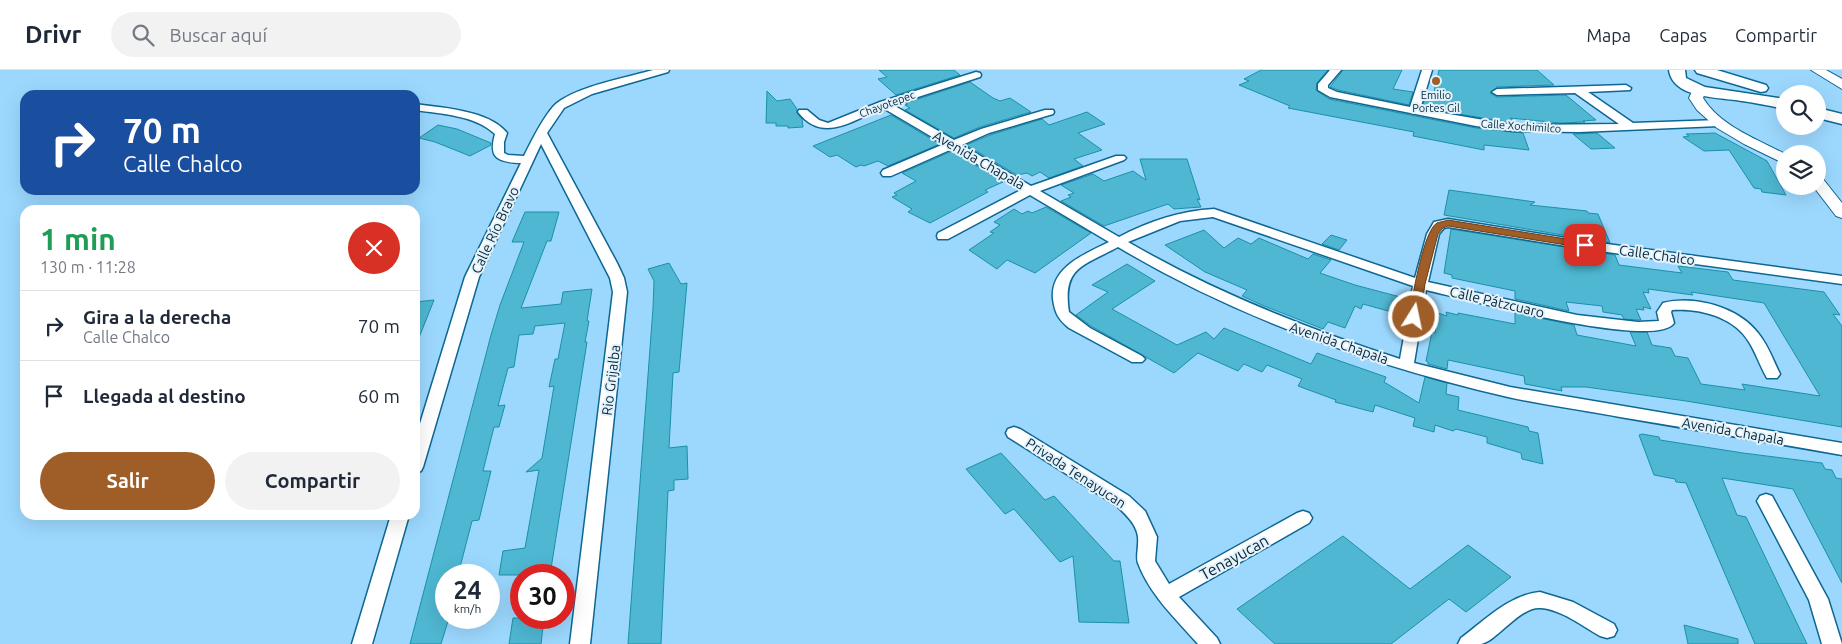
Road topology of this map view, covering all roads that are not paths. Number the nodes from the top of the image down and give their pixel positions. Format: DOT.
graph roads {
  1 [pos="664,70"];
  2 [pos="1336,70"];
  3 [pos="1428,70"];
  4 [pos="1701,70"];
  5 [pos="1817,70"];
  6 [pos="1681,71"];
  7 [pos="976,75"];
  8 [pos="1842,85"];
  9 [pos="1626,88"];
  10 [pos="1578,90"];
  11 [pos="1699,90"];
  12 [pos="1776,91"];
  13 [pos="1497,92"];
  14 [pos="1776,102"];
  15 [pos="884,104"];
  16 [pos="1826,107"];
  17 [pos="420,108"];
  18 [pos="1842,108"];
  19 [pos="1826,110"];
  20 [pos="1414,111"];
  21 [pos="803,112"];
  22 [pos="1049,112"];
  23 [pos="1842,119"];
  24 [pos="1719,123"];
  25 [pos="1631,127"];
  26 [pos="541,133"];
  27 [pos="952,144"];
  28 [pos="1776,155"];
  29 [pos="1120,158"];
  30 [pos="528,160"];
  31 [pos="887,173"];
  32 [pos="1030,190"];
  33 [pos="1826,193"];
  34 [pos="1842,214"];
  35 [pos="943,236"];
  36 [pos="1117,243"];
  37 [pos="1842,280"];
  38 [pos="1420,284"];
  39 [pos="1137,359"];
  40 [pos="1406,366"];
  41 [pos="1772,374"];
  42 [pos="1014,433"];
  43 [pos="1842,449"];
  44 [pos="420,450"];
  45 [pos="1766,501"];
  46 [pos="1303,518"];
  47 [pos="399,520"];
  48 [pos="1166,596"];
  49 [pos="1607,630"];
  50 [pos="362,644"];
  51 [pos="580,644"];
  52 [pos="1210,644"];
  53 [pos="1468,644"];
  54 [pos="1832,644"];
  1 -- 26 [label="street, Calle Río Bravo"];
  2 -- 20 [label="street, Calle Xochimilco"];
  3 -- 20 [label="street"];
  4 -- 12 [label="main road"];
  5 -- 8 [label="street"];
  6 -- 11 [label="main road"];
  7 -- 15 [label="street, Chayotepec"];
  9 -- 10 [label="street"];
  10 -- 13 [label="street"];
  10 -- 25 [label="street"];
  11 -- 14 [label="main road"];
  11 -- 24 [label="street"];
  15 -- 21 [label="street, Chayotepec"];
  15 -- 27 [label="street, Avenida Chapala"];
  16 -- 18 [label="main road"];
  17 -- 30 [label="street"];
  19 -- 23 [label="main road"];
  20 -- 25 [label="street, Calle Xochimilco"];
  22 -- 27 [label="street"];
  24 -- 25 [label="street, Calle Xochimilco"];
  24 -- 28 [label="street"];
  26 -- 30 [label="street, Calle Río Bravo"];
  26 -- 51 [label="street, Rio Grijalba"];
  27 -- 31 [label="street"];
  27 -- 32 [label="street, Avenida Chapala"];
  29 -- 32 [label="street"];
  30 -- 44 [label="street, Calle Río Bravo"];
  32 -- 35 [label="street"];
  32 -- 36 [label="street, Avenida Chapala"];
  33 -- 34 [label="street"];
  36 -- 38 [label="street, Calle Pátzcuaro"];
  36 -- 39 [label="street, Calle Pátzcuaro"];
  36 -- 40 [label="street, Avenida Chapala"];
  37 -- 38 [label="street, Calle Chalco"];
  38 -- 40 [label="street, Calle Chalco"];
  38 -- 41 [label="street, Calle Pátzcuaro"];
  40 -- 43 [label="street, Avenida Chapala"];
  42 -- 48 [label="street, Privada Tenayucan"];
  45 -- 54 [label="street"];
  46 -- 48 [label="street, Tenayucan"];
  47 -- 50 [label="street"];
  48 -- 52 [label="street, Privada Tenayucan"];
  49 -- 53 [label="street"];
}
